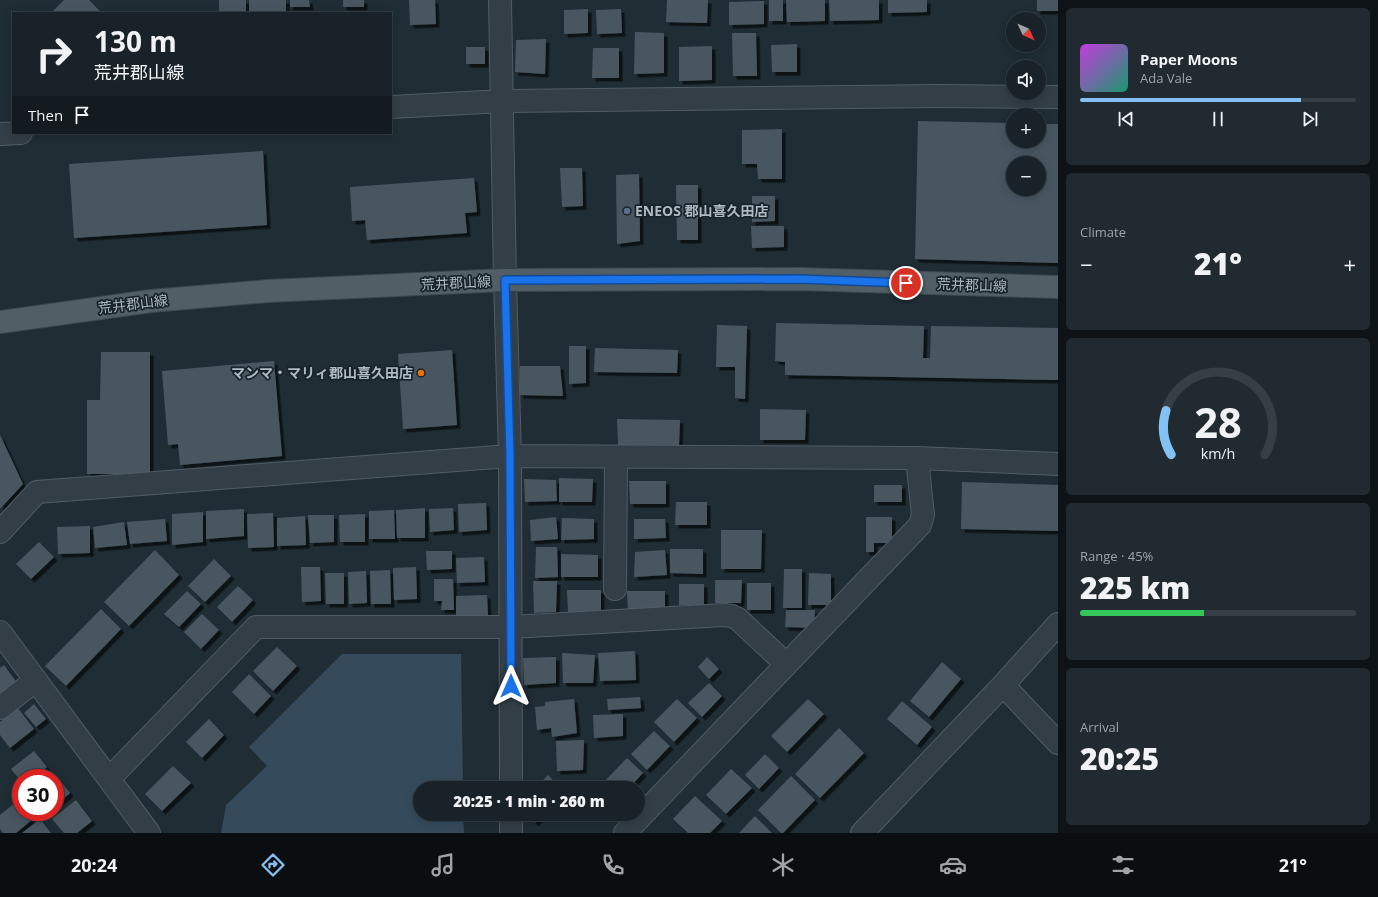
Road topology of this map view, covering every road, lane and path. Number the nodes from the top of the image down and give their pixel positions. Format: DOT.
graph roads {
  1 [pos="500,0"];
  2 [pos="1058,97"];
  3 [pos="503,101"];
  4 [pos="392,107"];
  5 [pos="12,133"];
  6 [pos="0,134"];
  7 [pos="505,280"];
  8 [pos="1058,287"];
  9 [pos="0,322"];
  10 [pos="510,456"];
  11 [pos="616,457"];
  12 [pos="917,458"];
  13 [pos="1058,464"];
  14 [pos="0,532"];
  15 [pos="615,589"];
  16 [pos="1058,624"];
  17 [pos="510,627"];
  18 [pos="0,632"];
  19 [pos="786,664"];
  20 [pos="36,680"];
  21 [pos="1003,685"];
  22 [pos="0,708"];
  23 [pos="1058,743"];
  24 [pos="109,779"];
  25 [pos="511,781"];
  26 [pos="511,821"];
  27 [pos="150,833"];
  28 [pos="511,833"];
  29 [pos="626,833"];
  30 [pos="862,833"];
  1 -- 3 [label="street"];
  2 -- 3 [label="street"];
  3 -- 4 [label="street"];
  3 -- 7 [label="street"];
  5 -- 6 [label="street"];
  7 -- 8 [label="main road, 荒井郡山線"];
  7 -- 9 [label="main road, 荒井郡山線"];
  7 -- 10 [label="street"];
  10 -- 11 [label="street"];
  10 -- 14 [label="street"];
  10 -- 17 [label="street"];
  11 -- 12 [label="street"];
  11 -- 15 [label="street"];
  12 -- 13 [label="street"];
  12 -- 19 [label="street"];
  16 -- 21 [label="street"];
  17 -- 19 [label="street"];
  17 -- 24 [label="street"];
  17 -- 25 [label="street"];
  18 -- 20 [label="street"];
  19 -- 29 [label="street"];
  20 -- 22 [label="street"];
  20 -- 24 [label="street"];
  21 -- 23 [label="street"];
  21 -- 30 [label="street"];
  24 -- 27 [label="street"];
  26 -- 28 [label="street"];
}
